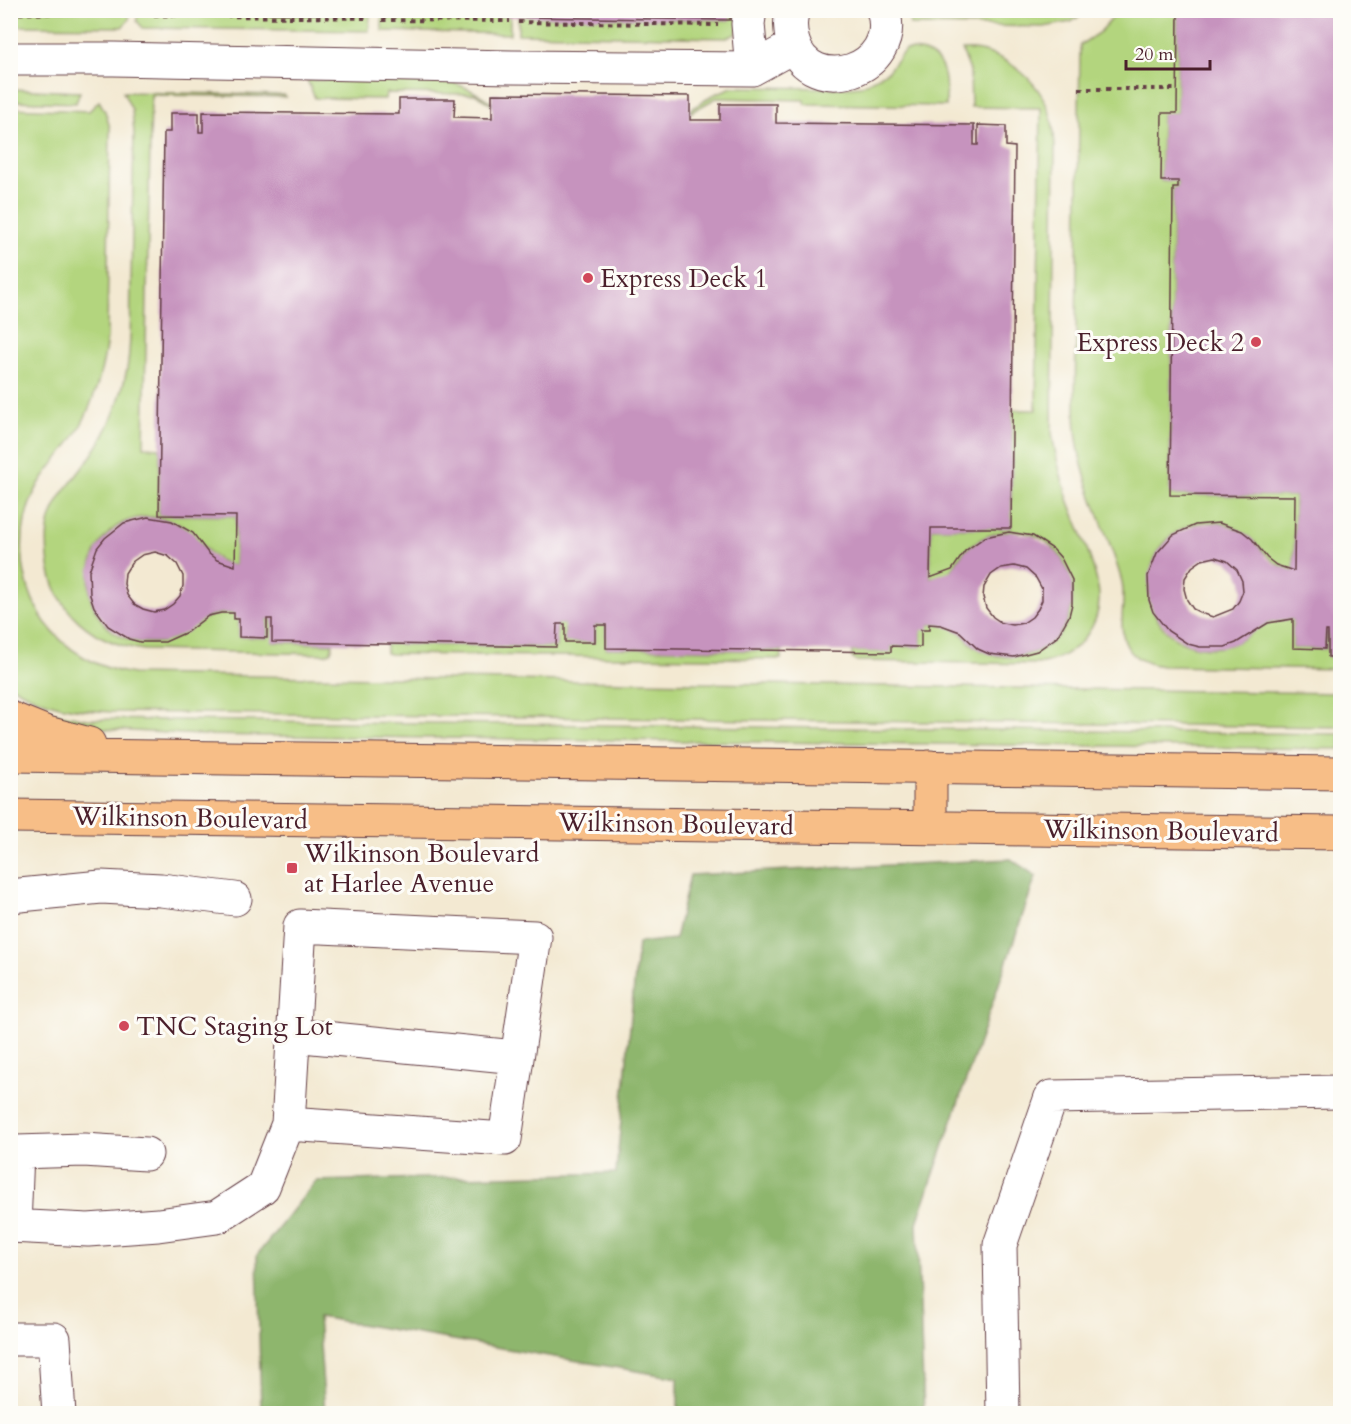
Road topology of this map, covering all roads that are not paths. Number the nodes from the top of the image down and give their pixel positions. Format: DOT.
graph roads {
  1 [pos="793,10"];
  2 [pos="883,10"];
  3 [pos="749,17"];
  4 [pos="794,46"];
  5 [pos="10,59"];
  6 [pos="752,69"];
  7 [pos="10,718"];
  8 [pos="10,755"];
  9 [pos="158,758"];
  10 [pos="930,767"];
  11 [pos="1341,773"];
  12 [pos="10,816"];
  13 [pos="930,828"];
  14 [pos="1341,833"];
  15 [pos="22,894"];
  16 [pos="235,899"];
  17 [pos="293,1035"];
  18 [pos="517,1057"];
  19 [pos="1341,1092"];
  20 [pos="288,1124"];
  21 [pos="146,1154"];
  22 [pos="12,1226"];
  23 [pos="10,1339"];
  24 [pos="58,1413"];
  25 [pos="1003,1413"];
  1 -- 4 [label="street"];
  2 -- 4 [label="street"];
  3 -- 6 [label="street"];
  4 -- 6 [label="street"];
  5 -- 6 [label="street"];
  7 -- 9 [label="main road"];
  8 -- 9 [label="main road"];
  9 -- 10 [label="main road"];
  10 -- 11 [label="main road"];
  10 -- 13 [label="main road"];
  12 -- 13 [label="main road, Wilkinson Boulevard"];
  13 -- 14 [label="main road, Wilkinson Boulevard"];
  15 -- 16 [label="street"];
  17 -- 18 [label="street"];
  17 -- 18 [label="street"];
  17 -- 20 [label="street"];
  18 -- 20 [label="street"];
  19 -- 25 [label="street"];
  20 -- 22 [label="street"];
  21 -- 22 [label="street"];
  23 -- 24 [label="street"];
}
